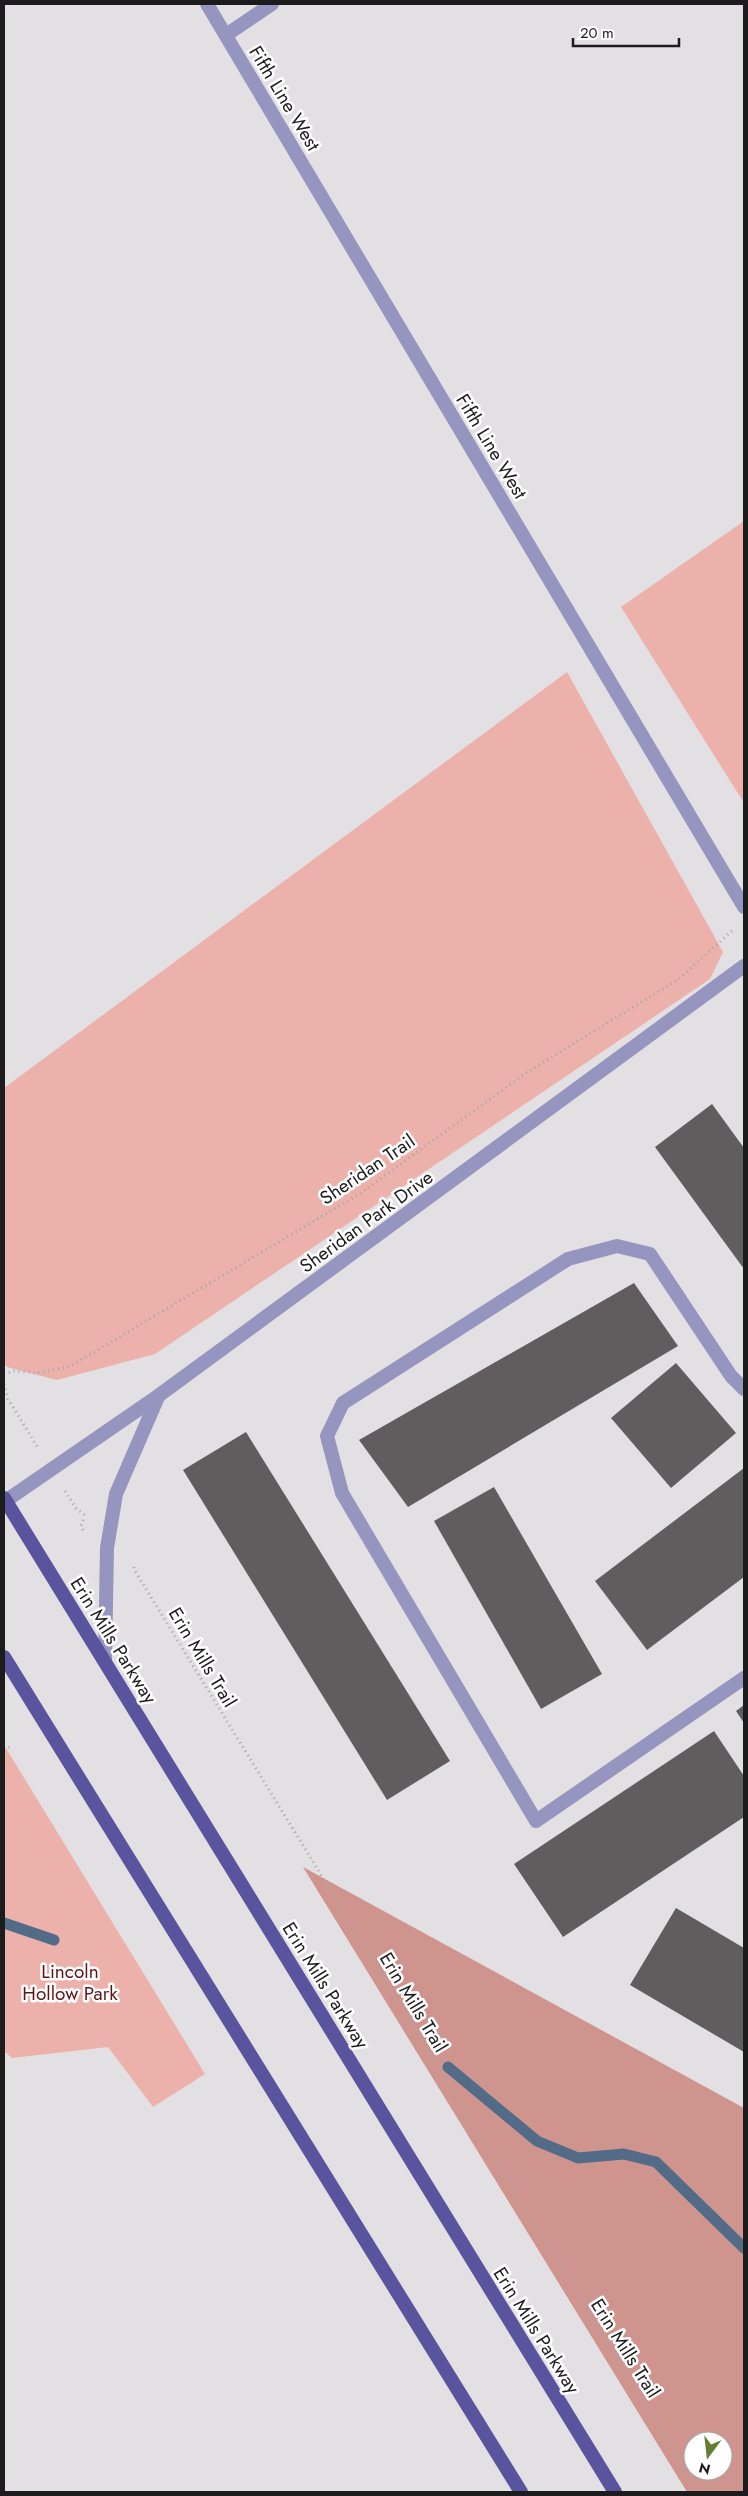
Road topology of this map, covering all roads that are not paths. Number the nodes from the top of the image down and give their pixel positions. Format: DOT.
graph roads {
  1 [pos="207,4"];
  2 [pos="272,4"];
  3 [pos="226,35"];
  4 [pos="744,907"];
  5 [pos="744,966"];
  6 [pos="744,1389"];
  7 [pos="158,1396"];
  8 [pos="4,1500"];
  9 [pos="4,1657"];
  10 [pos="106,1661"];
  11 [pos="744,1678"];
  12 [pos="521,2492"];
  13 [pos="615,2492"];
  1 -- 3 [label="street, Fifth Line West"];
  2 -- 3 [label="street"];
  3 -- 4 [label="street, Fifth Line West"];
  5 -- 7 [label="street, Sheridan Park Drive"];
  6 -- 11 [label="street"];
  7 -- 8 [label="street, Sheridan Park Drive"];
  7 -- 10 [label="street"];
  8 -- 10 [label="main road, Erin Mills Parkway"];
  9 -- 12 [label="main road"];
  10 -- 13 [label="main road, Erin Mills Parkway"];
}
